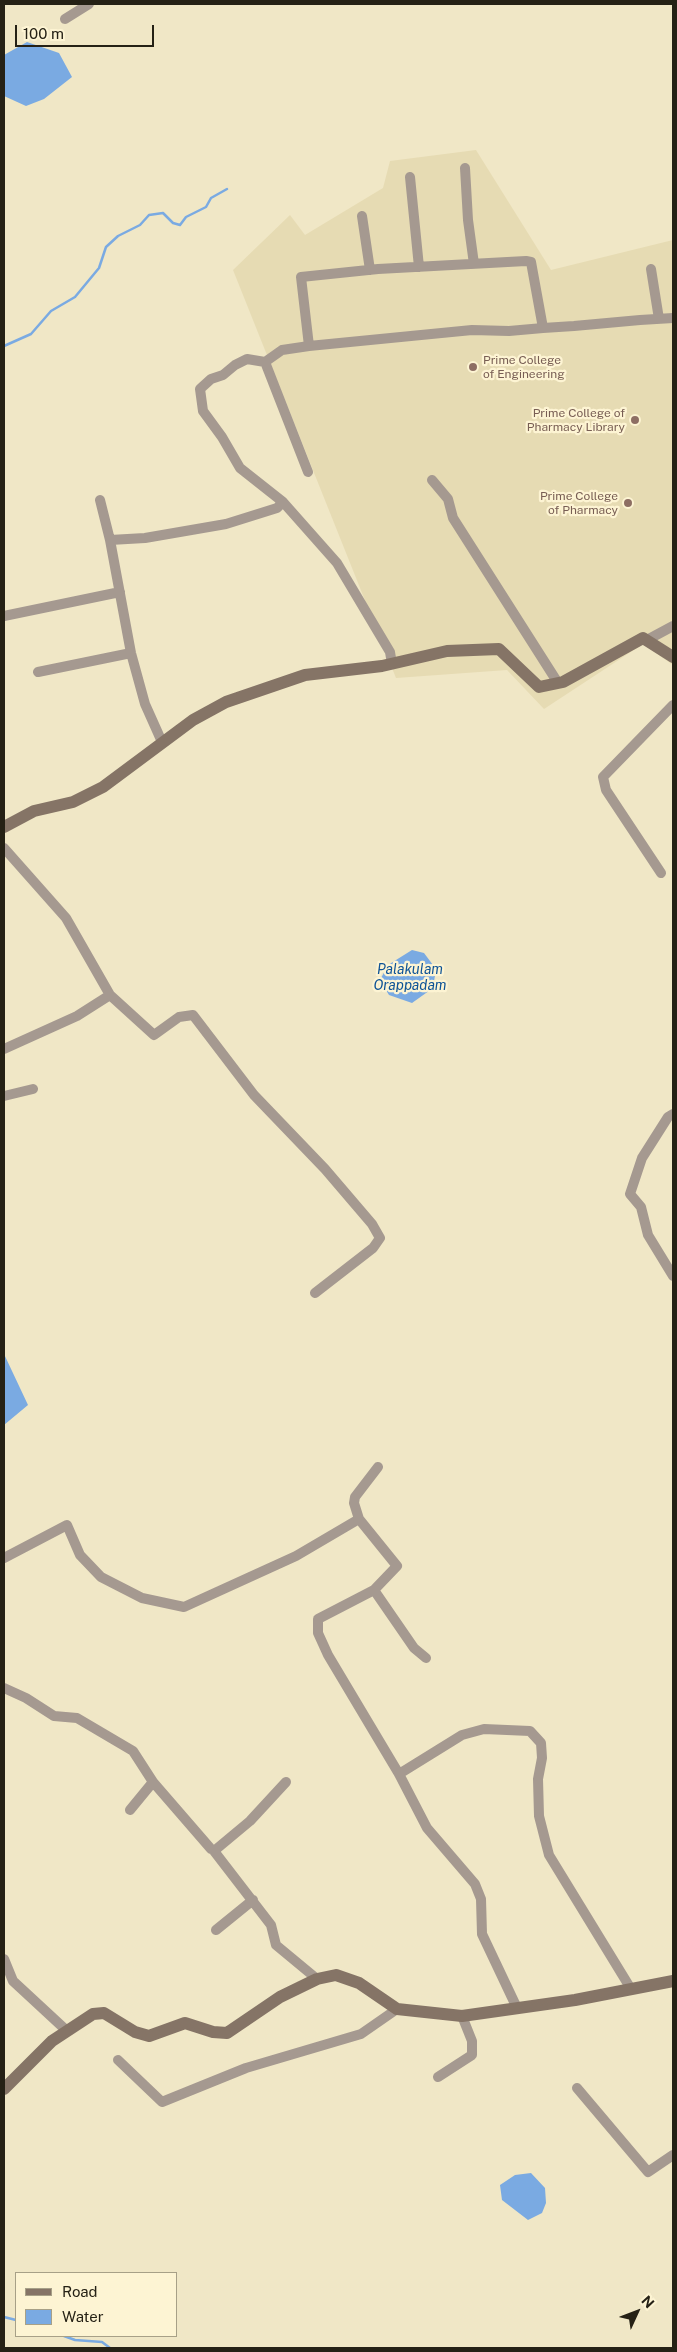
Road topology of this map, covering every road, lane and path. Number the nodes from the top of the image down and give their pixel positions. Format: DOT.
graph roads {
  1 [pos="89,4"];
  2 [pos="65,19"];
  3 [pos="465,168"];
  4 [pos="410,177"];
  5 [pos="362,216"];
  6 [pos="474,264"];
  7 [pos="419,268"];
  8 [pos="651,269"];
  9 [pos="370,270"];
  10 [pos="660,318"];
  11 [pos="673,318"];
  12 [pos="543,328"];
  13 [pos="309,346"];
  14 [pos="265,362"];
  15 [pos="308,472"];
  16 [pos="432,480"];
  17 [pos="100,500"];
  18 [pos="284,502"];
  19 [pos="110,540"];
  20 [pos="120,592"];
  21 [pos="4,616"];
  22 [pos="673,626"];
  23 [pos="647,640"];
  24 [pos="131,653"];
  25 [pos="673,657"];
  26 [pos="392,664"];
  27 [pos="38,672"];
  28 [pos="558,683"];
  29 [pos="673,705"];
  30 [pos="162,742"];
  31 [pos="4,827"];
  32 [pos="4,848"];
  33 [pos="661,873"];
  34 [pos="110,995"];
  35 [pos="4,1049"];
  36 [pos="33,1089"];
  37 [pos="4,1096"];
  38 [pos="673,1114"];
  39 [pos="673,1276"];
  40 [pos="315,1294"];
  41 [pos="378,1467"];
  42 [pos="359,1519"];
  43 [pos="4,1558"];
  44 [pos="374,1590"];
  45 [pos="426,1658"];
  46 [pos="4,1688"];
  47 [pos="399,1774"];
  48 [pos="153,1782"];
  49 [pos="286,1782"];
  50 [pos="130,1810"];
  51 [pos="211,1849"];
  52 [pos="253,1900"];
  53 [pos="216,1930"];
  54 [pos="4,1959"];
  55 [pos="317,1979"];
  56 [pos="673,1981"];
  57 [pos="631,1989"];
  58 [pos="517,2008"];
  59 [pos="397,2009"];
  60 [pos="462,2016"];
  61 [pos="67,2031"];
  62 [pos="118,2060"];
  63 [pos="438,2077"];
  64 [pos="4,2088"];
  65 [pos="576,2088"];
  66 [pos="673,2155"];
  1 -- 2 [label="street"];
  3 -- 6 [label="street"];
  4 -- 7 [label="street"];
  5 -- 9 [label="street"];
  6 -- 7 [label="street"];
  6 -- 12 [label="street"];
  7 -- 9 [label="street"];
  8 -- 10 [label="street"];
  9 -- 13 [label="street"];
  10 -- 11 [label="street"];
  10 -- 12 [label="street"];
  12 -- 13 [label="street"];
  13 -- 14 [label="street"];
  14 -- 15 [label="street"];
  14 -- 18 [label="street"];
  16 -- 28 [label="street"];
  17 -- 19 [label="street"];
  18 -- 19 [label="street"];
  18 -- 26 [label="street"];
  19 -- 20 [label="street"];
  20 -- 21 [label="street"];
  20 -- 24 [label="street"];
  22 -- 23 [label="street"];
  23 -- 25 [label="street"];
  23 -- 28 [label="street"];
  24 -- 27 [label="street"];
  24 -- 30 [label="street"];
  26 -- 28 [label="street"];
  26 -- 30 [label="street"];
  29 -- 33 [label="street"];
  30 -- 31 [label="street"];
  32 -- 34 [label="street"];
  34 -- 35 [label="street"];
  34 -- 40 [label="street"];
  36 -- 37 [label="street"];
  38 -- 39 [label="street"];
  41 -- 42 [label="street"];
  42 -- 43 [label="street"];
  42 -- 44 [label="street"];
  44 -- 45 [label="street"];
  44 -- 47 [label="street"];
  46 -- 48 [label="street"];
  47 -- 57 [label="street"];
  47 -- 58 [label="street"];
  48 -- 50 [label="street"];
  48 -- 51 [label="street"];
  49 -- 52 [label="street"];
  52 -- 53 [label="street"];
  52 -- 55 [label="street"];
  54 -- 61 [label="street"];
  55 -- 59 [label="street"];
  55 -- 61 [label="street"];
  56 -- 57 [label="street"];
  57 -- 58 [label="street"];
  58 -- 60 [label="street"];
  59 -- 60 [label="street"];
  59 -- 62 [label="street"];
  60 -- 63 [label="street"];
  61 -- 64 [label="street"];
  65 -- 66 [label="street"];
}
